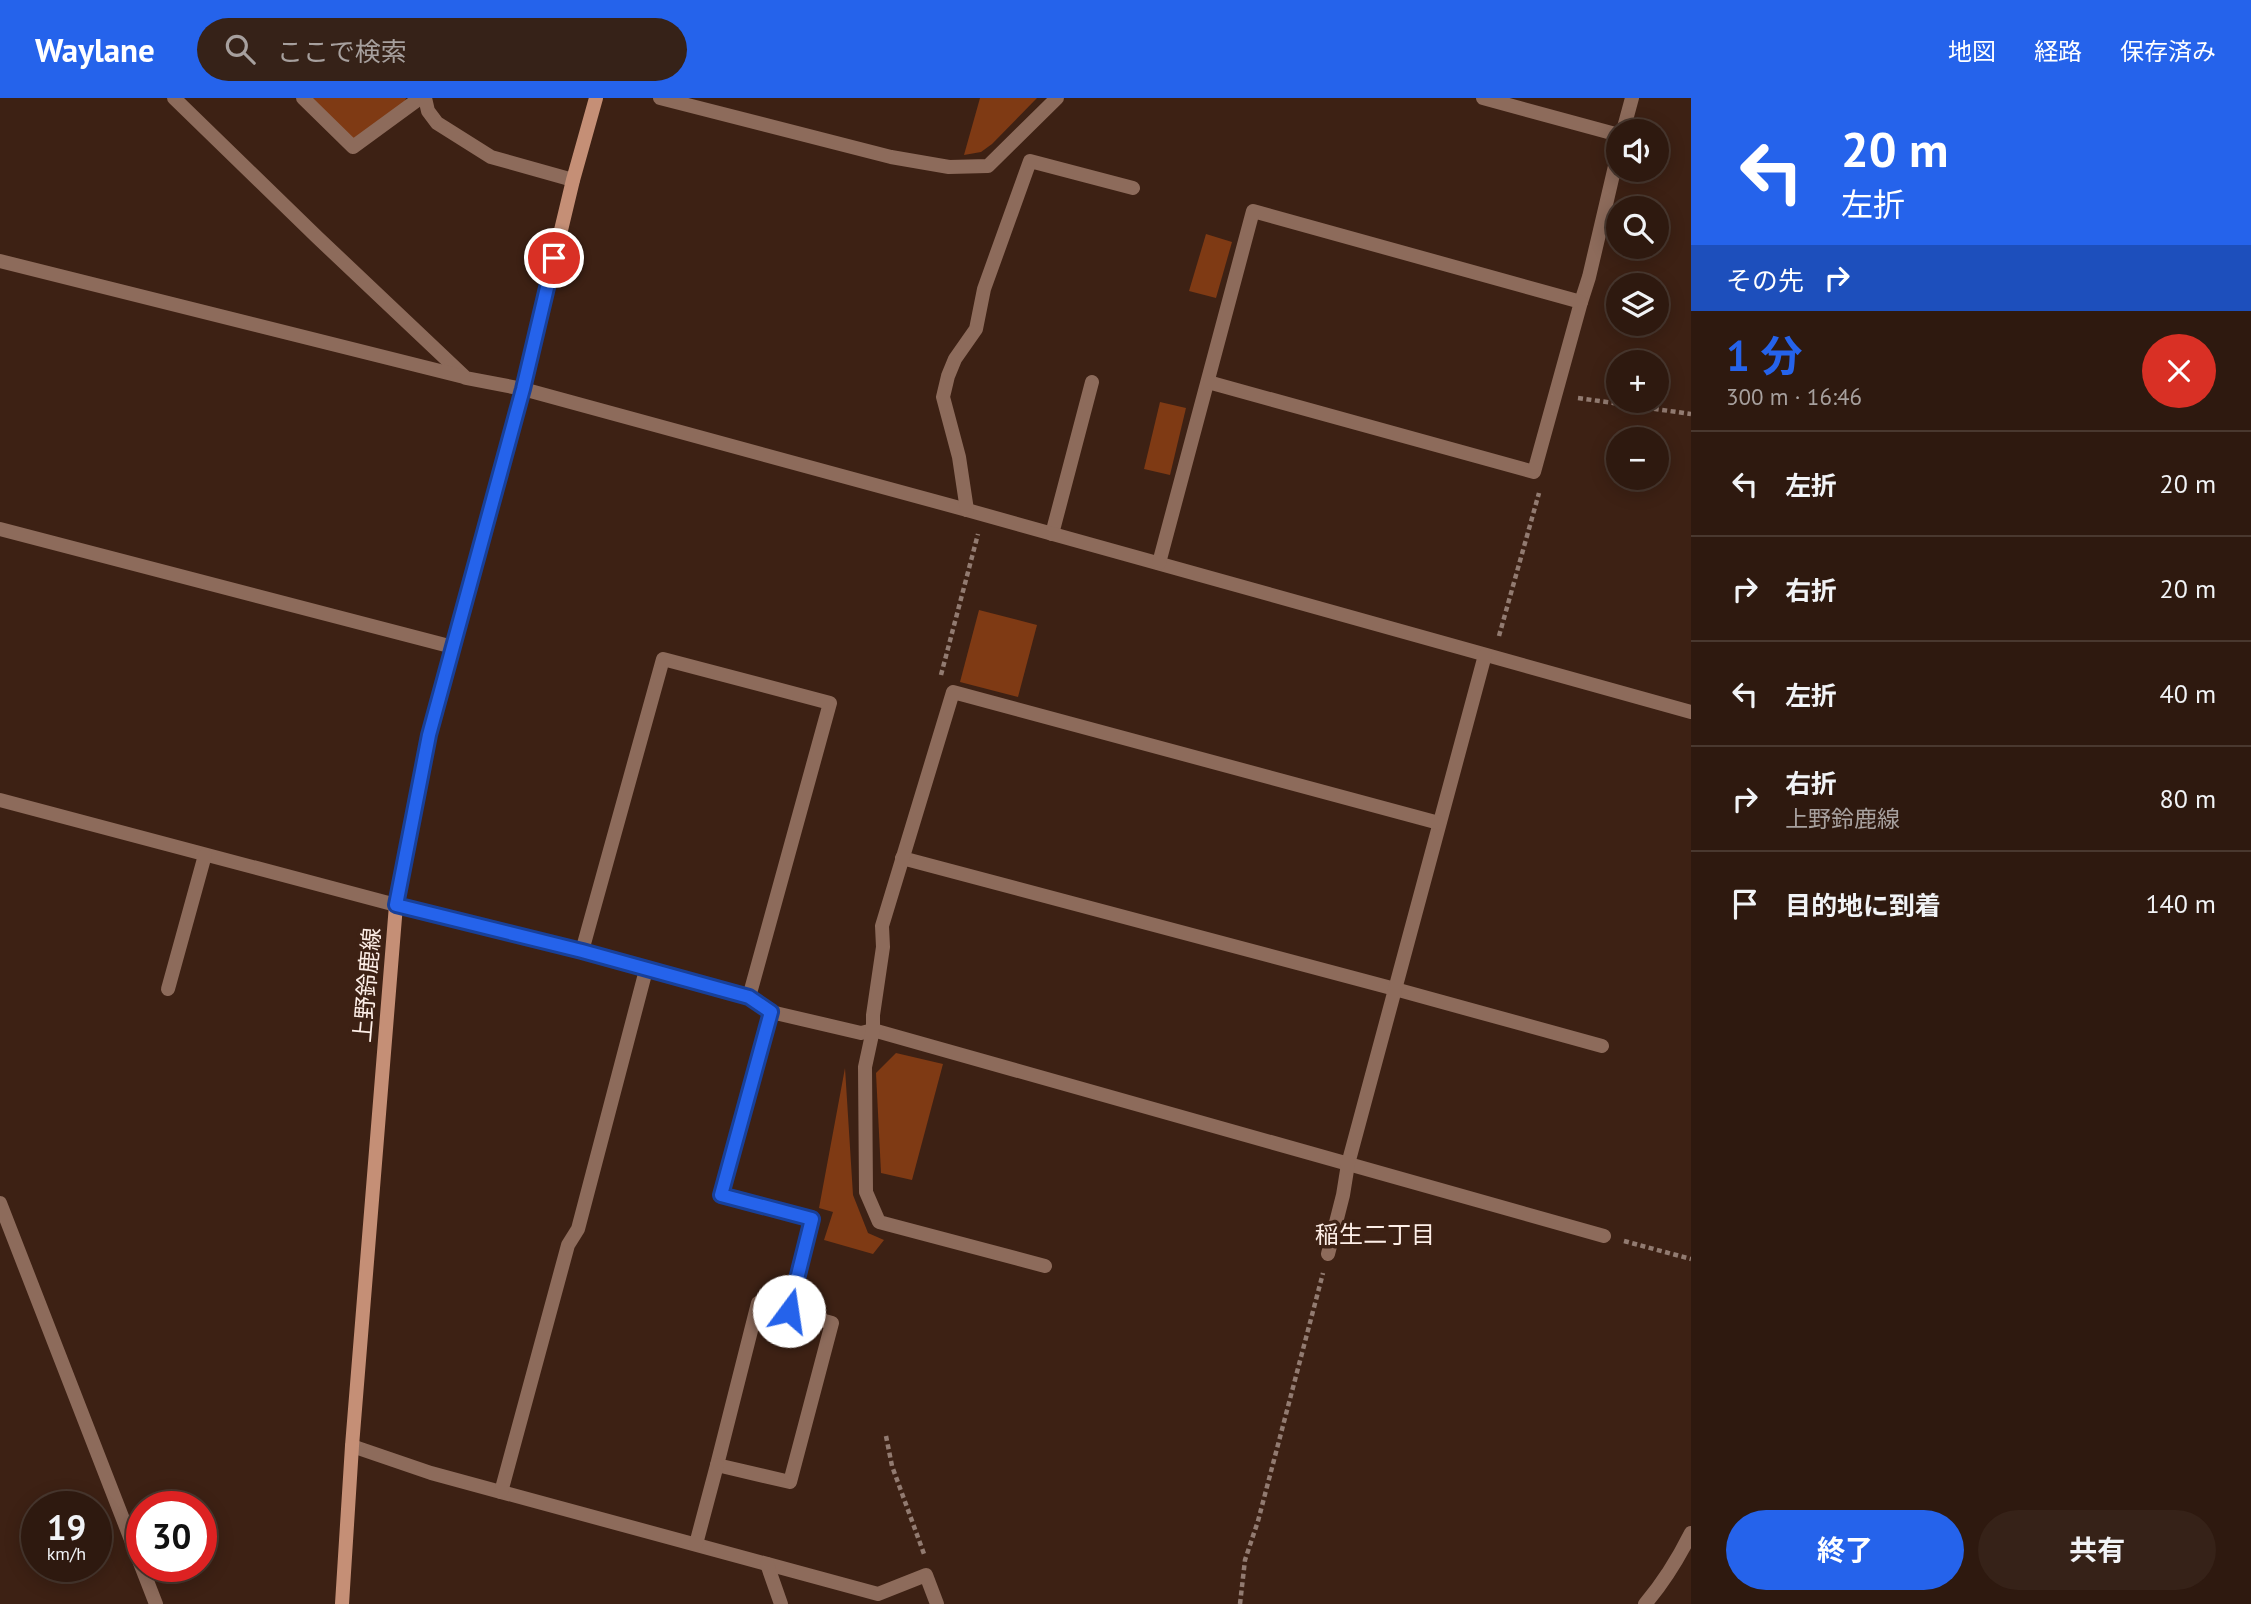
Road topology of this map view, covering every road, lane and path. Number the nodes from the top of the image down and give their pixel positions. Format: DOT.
graph roads {
  1 [pos="174,98"];
  2 [pos="303,98"];
  3 [pos="422,98"];
  4 [pos="596,98"];
  5 [pos="660,98"];
  6 [pos="1057,98"];
  7 [pos="1483,98"];
  8 [pos="1632,98"];
  9 [pos="701,103"];
  10 [pos="1626,119"];
  11 [pos="1606,131"];
  12 [pos="573,180"];
  13 [pos="1611,182"];
  14 [pos="1133,188"];
  15 [pos="0,261"];
  16 [pos="1581,302"];
  17 [pos="466,378"];
  18 [pos="1092,382"];
  19 [pos="1208,382"];
  20 [pos="523,389"];
  21 [pos="1556,395"];
  22 [pos="1691,414"];
  23 [pos="1534,472"];
  24 [pos="967,510"];
  25 [pos="983,515"];
  26 [pos="0,529"];
  27 [pos="1052,534"];
  28 [pos="1159,563"];
  29 [pos="453,647"];
  30 [pos="1489,656"];
  31 [pos="953,692"];
  32 [pos="1691,712"];
  33 [pos="0,800"];
  34 [pos="1439,823"];
  35 [pos="205,855"];
  36 [pos="902,858"];
  37 [pos="396,905"];
  38 [pos="582,951"];
  39 [pos="646,970"];
  40 [pos="168,989"];
  41 [pos="1395,989"];
  42 [pos="749,997"];
  43 [pos="771,1012"];
  44 [pos="873,1030"];
  45 [pos="1602,1046"];
  46 [pos="1348,1164"];
  47 [pos="0,1203"];
  48 [pos="1604,1236"];
  49 [pos="1328,1254"];
  50 [pos="1691,1259"];
  51 [pos="1045,1266"];
  52 [pos="789,1311"];
  53 [pos="886,1437"];
  54 [pos="352,1446"];
  55 [pos="717,1465"];
  56 [pos="501,1492"];
  57 [pos="1691,1533"];
  58 [pos="696,1544"];
  59 [pos="767,1564"];
  60 [pos="926,1576"];
  61 [pos="156,1604"];
  62 [pos="342,1604"];
  63 [pos="781,1604"];
  64 [pos="937,1604"];
  65 [pos="1240,1604"];
  66 [pos="1645,1604"];
  1 -- 17 [label="street"];
  2 -- 3 [label="street"];
  3 -- 12 [label="street"];
  4 -- 12 [label="main road, 上野鈴鹿線"];
  5 -- 9 [label="street"];
  6 -- 9 [label="street"];
  7 -- 11 [label="street"];
  8 -- 10 [label="street"];
  12 -- 20 [label="main road, 上野鈴鹿線"];
  13 -- 16 [label="street"];
  14 -- 24 [label="street"];
  15 -- 17 [label="street"];
  16 -- 19 [label="street"];
  16 -- 21 [label="street"];
  17 -- 20 [label="street"];
  18 -- 27 [label="street"];
  19 -- 23 [label="street"];
  19 -- 28 [label="street"];
  20 -- 24 [label="street"];
  20 -- 29 [label="main road, 上野鈴鹿線"];
  21 -- 22 [label="path"];
  21 -- 23 [label="street"];
  23 -- 30 [label="path"];
  24 -- 25 [label="street"];
  25 -- 27 [label="street"];
  25 -- 31 [label="path"];
  26 -- 29 [label="street"];
  27 -- 28 [label="street"];
  28 -- 30 [label="street"];
  29 -- 37 [label="main road, 上野鈴鹿線"];
  30 -- 32 [label="street"];
  30 -- 34 [label="street"];
  31 -- 34 [label="street"];
  31 -- 36 [label="street"];
  33 -- 35 [label="street"];
  34 -- 41 [label="street"];
  35 -- 37 [label="street"];
  35 -- 40 [label="street"];
  36 -- 41 [label="street"];
  36 -- 44 [label="street"];
  37 -- 38 [label="street"];
  37 -- 54 [label="main road, 上野鈴鹿線"];
  38 -- 39 [label="street"];
  38 -- 42 [label="street"];
  39 -- 42 [label="street"];
  39 -- 56 [label="street"];
  41 -- 45 [label="street"];
  41 -- 46 [label="street"];
  42 -- 43 [label="street"];
  43 -- 44 [label="street"];
  43 -- 52 [label="street"];
  44 -- 46 [label="street"];
  44 -- 51 [label="street"];
  46 -- 48 [label="street"];
  46 -- 49 [label="street"];
  47 -- 61 [label="street"];
  48 -- 50 [label="path"];
  49 -- 65 [label="path"];
  52 -- 55 [label="street"];
  52 -- 55 [label="street"];
  53 -- 60 [label="path"];
  54 -- 56 [label="street"];
  54 -- 62 [label="main road, 上野鈴鹿線"];
  55 -- 58 [label="street"];
  56 -- 58 [label="street"];
  57 -- 66 [label="street"];
  58 -- 59 [label="street"];
  59 -- 60 [label="street"];
  59 -- 63 [label="street"];
  60 -- 64 [label="street"];
}
